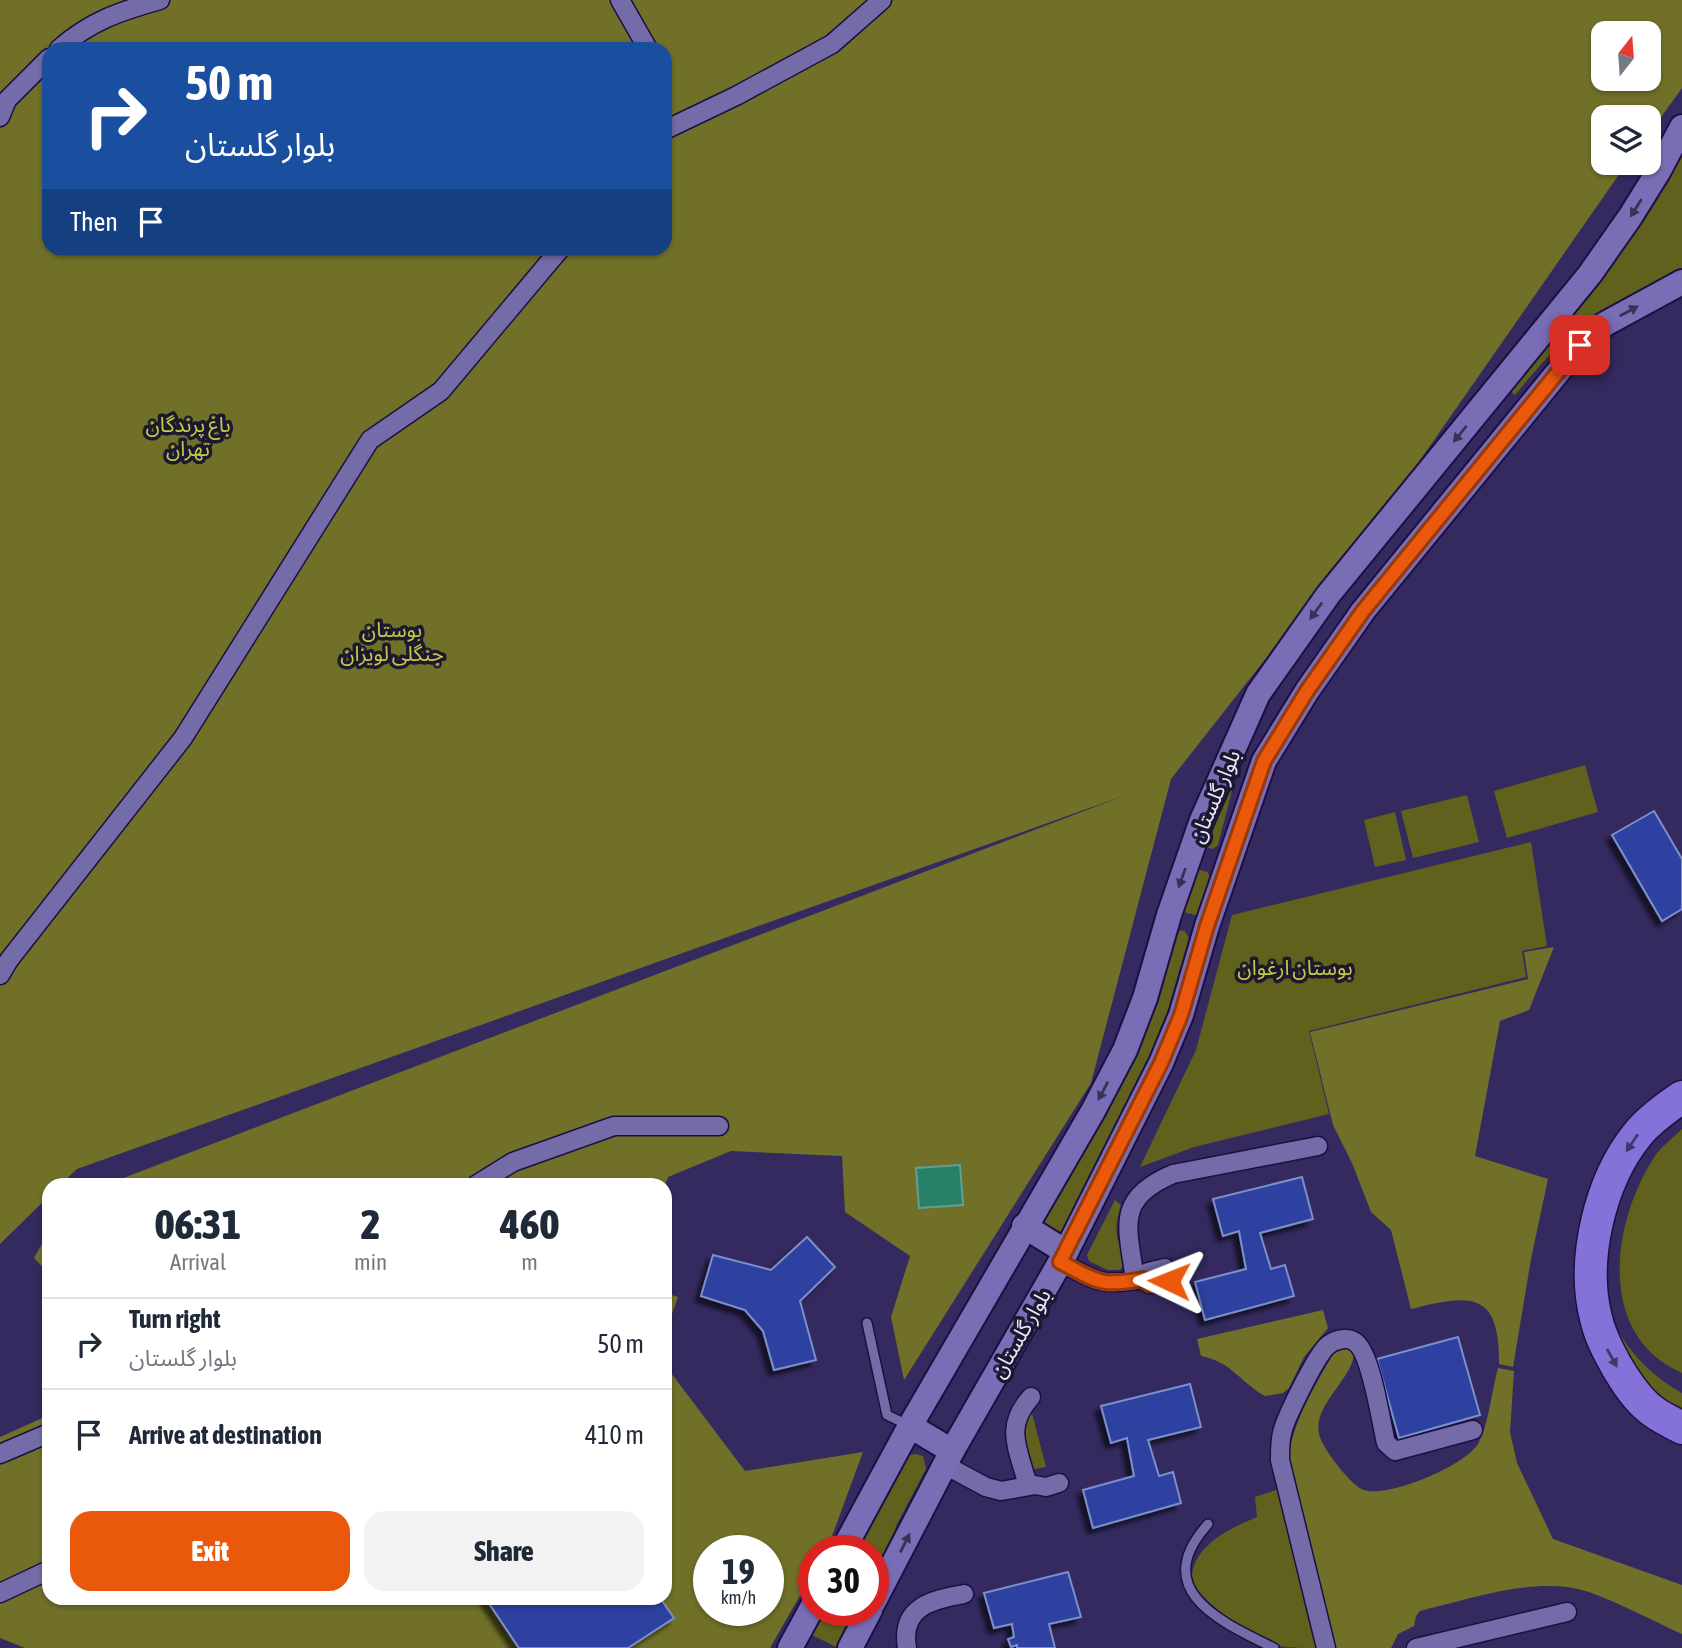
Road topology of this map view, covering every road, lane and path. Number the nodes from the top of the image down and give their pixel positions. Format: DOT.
graph roads {
  1 [pos="160,0"];
  2 [pos="620,0"];
  3 [pos="882,0"];
  4 [pos="66,42"];
  5 [pos="644,42"];
  6 [pos="42,65"];
  7 [pos="0,117"];
  8 [pos="672,127"];
  9 [pos="1682,127"];
  10 [pos="554,256"];
  11 [pos="1682,282"];
  12 [pos="1498,387"];
  13 [pos="1523,415"];
  14 [pos="1169,915"];
  15 [pos="1207,926"];
  16 [pos="0,975"];
  17 [pos="1682,1097"];
  18 [pos="719,1126"];
  19 [pos="1318,1146"];
  20 [pos="487,1178"];
  21 [pos="1024,1226"];
  22 [pos="1063,1257"];
  23 [pos="1167,1274"];
  24 [pos="1139,1279"];
  25 [pos="867,1323"];
  26 [pos="1031,1397"];
  27 [pos="910,1426"];
  28 [pos="1682,1429"];
  29 [pos="1473,1430"];
  30 [pos="42,1436"];
  31 [pos="0,1454"];
  32 [pos="948,1458"];
  33 [pos="1057,1477"];
  34 [pos="1032,1485"];
  35 [pos="1208,1524"];
  36 [pos="851,1535"];
  37 [pos="889,1572"];
  38 [pos="42,1573"];
  39 [pos="0,1592"];
  40 [pos="964,1594"];
  41 [pos="1567,1612"];
  42 [pos="806,1626"];
  43 [pos="862,1626"];
  44 [pos="800,1644"];
  45 [pos="850,1648"];
  46 [pos="907,1648"];
  47 [pos="1275,1648"];
  48 [pos="1326,1648"];
  49 [pos="1416,1648"];
  1 -- 4 [label="street"];
  2 -- 5 [label="street"];
  3 -- 8 [label="street"];
  6 -- 7 [label="street"];
  9 -- 12 [label="main road, بلوار گلستان, one-way"];
  10 -- 16 [label="street"];
  13 -- 11 [label="main road, بلوار گلستان, one-way"];
  12 -- 13 [label="main road"];
  12 -- 14 [label="main road, بلوار گلستان, one-way"];
  13 -- 15 [label="main road, بلوار گلستان"];
  14 -- 15 [label="main road"];
  14 -- 21 [label="main road, بلوار گلستان, one-way"];
  15 -- 22 [label="main road, بلوار گلستان"];
  17 -- 28 [label="highway, one-way"];
  18 -- 20 [label="street"];
  19 -- 24 [label="street"];
  21 -- 22 [label="main road"];
  21 -- 27 [label="main road, بلوار گلستان"];
  22 -- 24 [label="street"];
  22 -- 32 [label="main road, بلوار گلستان"];
  23 -- 24 [label="street"];
  25 -- 27 [label="lane"];
  26 -- 34 [label="street"];
  27 -- 32 [label="main road"];
  27 -- 36 [label="main road, بلوار گلستان"];
  29 -- 48 [label="street"];
  30 -- 31 [label="street"];
  32 -- 34 [label="street"];
  37 -- 32 [label="main road, بلوار گلستان, one-way"];
  33 -- 34 [label="street"];
  35 -- 47 [label="lane"];
  38 -- 39 [label="street"];
  40 -- 46 [label="street"];
  41 -- 49 [label="street"];
  42 -- 44 [label="main road"];
  43 -- 45 [label="main road"];
}
